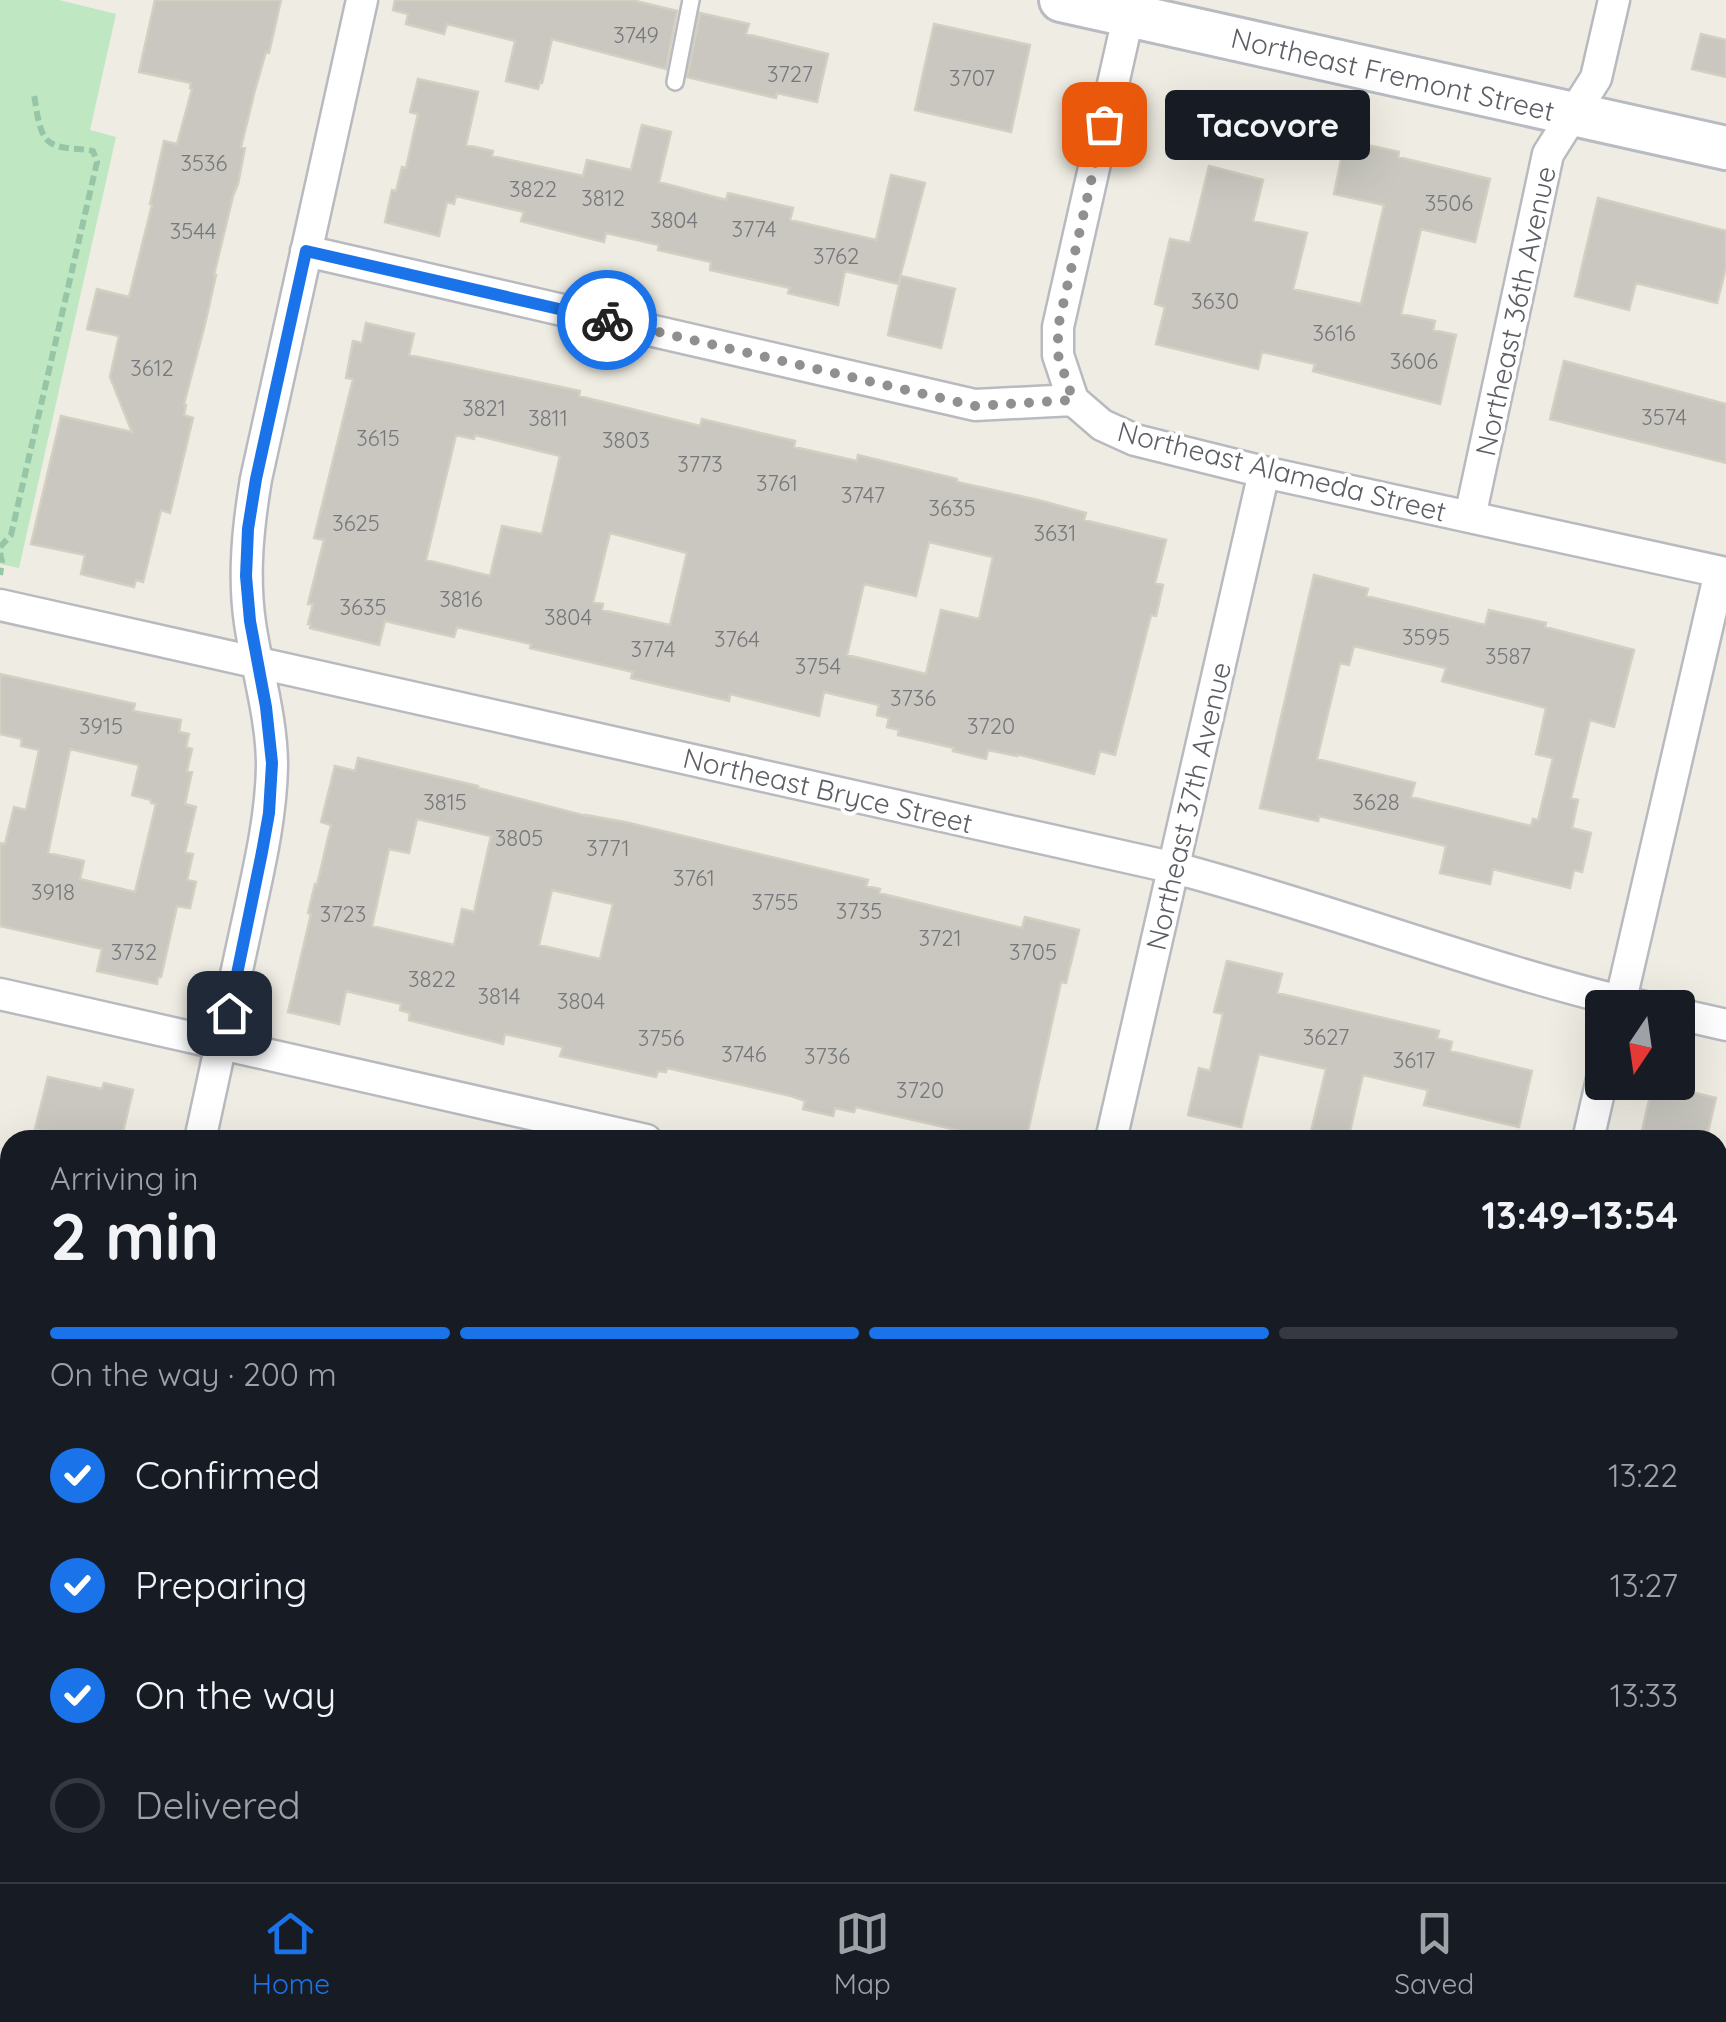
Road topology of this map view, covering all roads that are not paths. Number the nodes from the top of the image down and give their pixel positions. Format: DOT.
graph roads {
  1 [pos="362,0"];
  2 [pos="691,0"];
  3 [pos="1061,0"];
  4 [pos="1614,0"];
  5 [pos="1130,8"];
  6 [pos="675,82"];
  7 [pos="1574,114"];
  8 [pos="1726,148"];
  9 [pos="306,251"];
  10 [pos="1073,400"];
  11 [pos="1264,472"];
  12 [pos="1470,517"];
  13 [pos="1723,573"];
  14 [pos="0,605"];
  15 [pos="257,662"];
  16 [pos="1175,868"];
  17 [pos="1633,990"];
  18 [pos="1585,992"];
  19 [pos="0,994"];
  20 [pos="1695,1018"];
  21 [pos="1726,1025"];
  22 [pos="222,1044"];
  23 [pos="1597,1100"];
  24 [pos="202,1130"];
  25 [pos="600,1130"];
  26 [pos="1113,1130"];
  27 [pos="1590,1130"];
  1 -- 9 [label="street"];
  2 -- 6 [label="lane"];
  3 -- 5 [label="main road, Northeast Fremont Street"];
  4 -- 7 [label="street, Northeast 36th Avenue"];
  5 -- 7 [label="main road, Northeast Fremont Street"];
  5 -- 10 [label="street"];
  7 -- 8 [label="main road, Northeast Fremont Street"];
  7 -- 12 [label="street, Northeast 36th Avenue"];
  9 -- 10 [label="street"];
  9 -- 15 [label="street"];
  10 -- 11 [label="street, Northeast Alameda Street"];
  11 -- 12 [label="street, Northeast Alameda Street"];
  11 -- 16 [label="street, Northeast 37th Avenue"];
  12 -- 13 [label="street, Northeast Alameda Street"];
  13 -- 17 [label="street"];
  14 -- 15 [label="street, Northeast Bryce Street"];
  15 -- 16 [label="street, Northeast Bryce Street"];
  15 -- 22 [label="street"];
  16 -- 18 [label="street, Northeast Bryce Street"];
  16 -- 26 [label="street, Northeast 37th Avenue"];
  19 -- 22 [label="street"];
  20 -- 21 [label="street"];
  22 -- 24 [label="street"];
  22 -- 25 [label="street"];
  23 -- 27 [label="street"];
}
